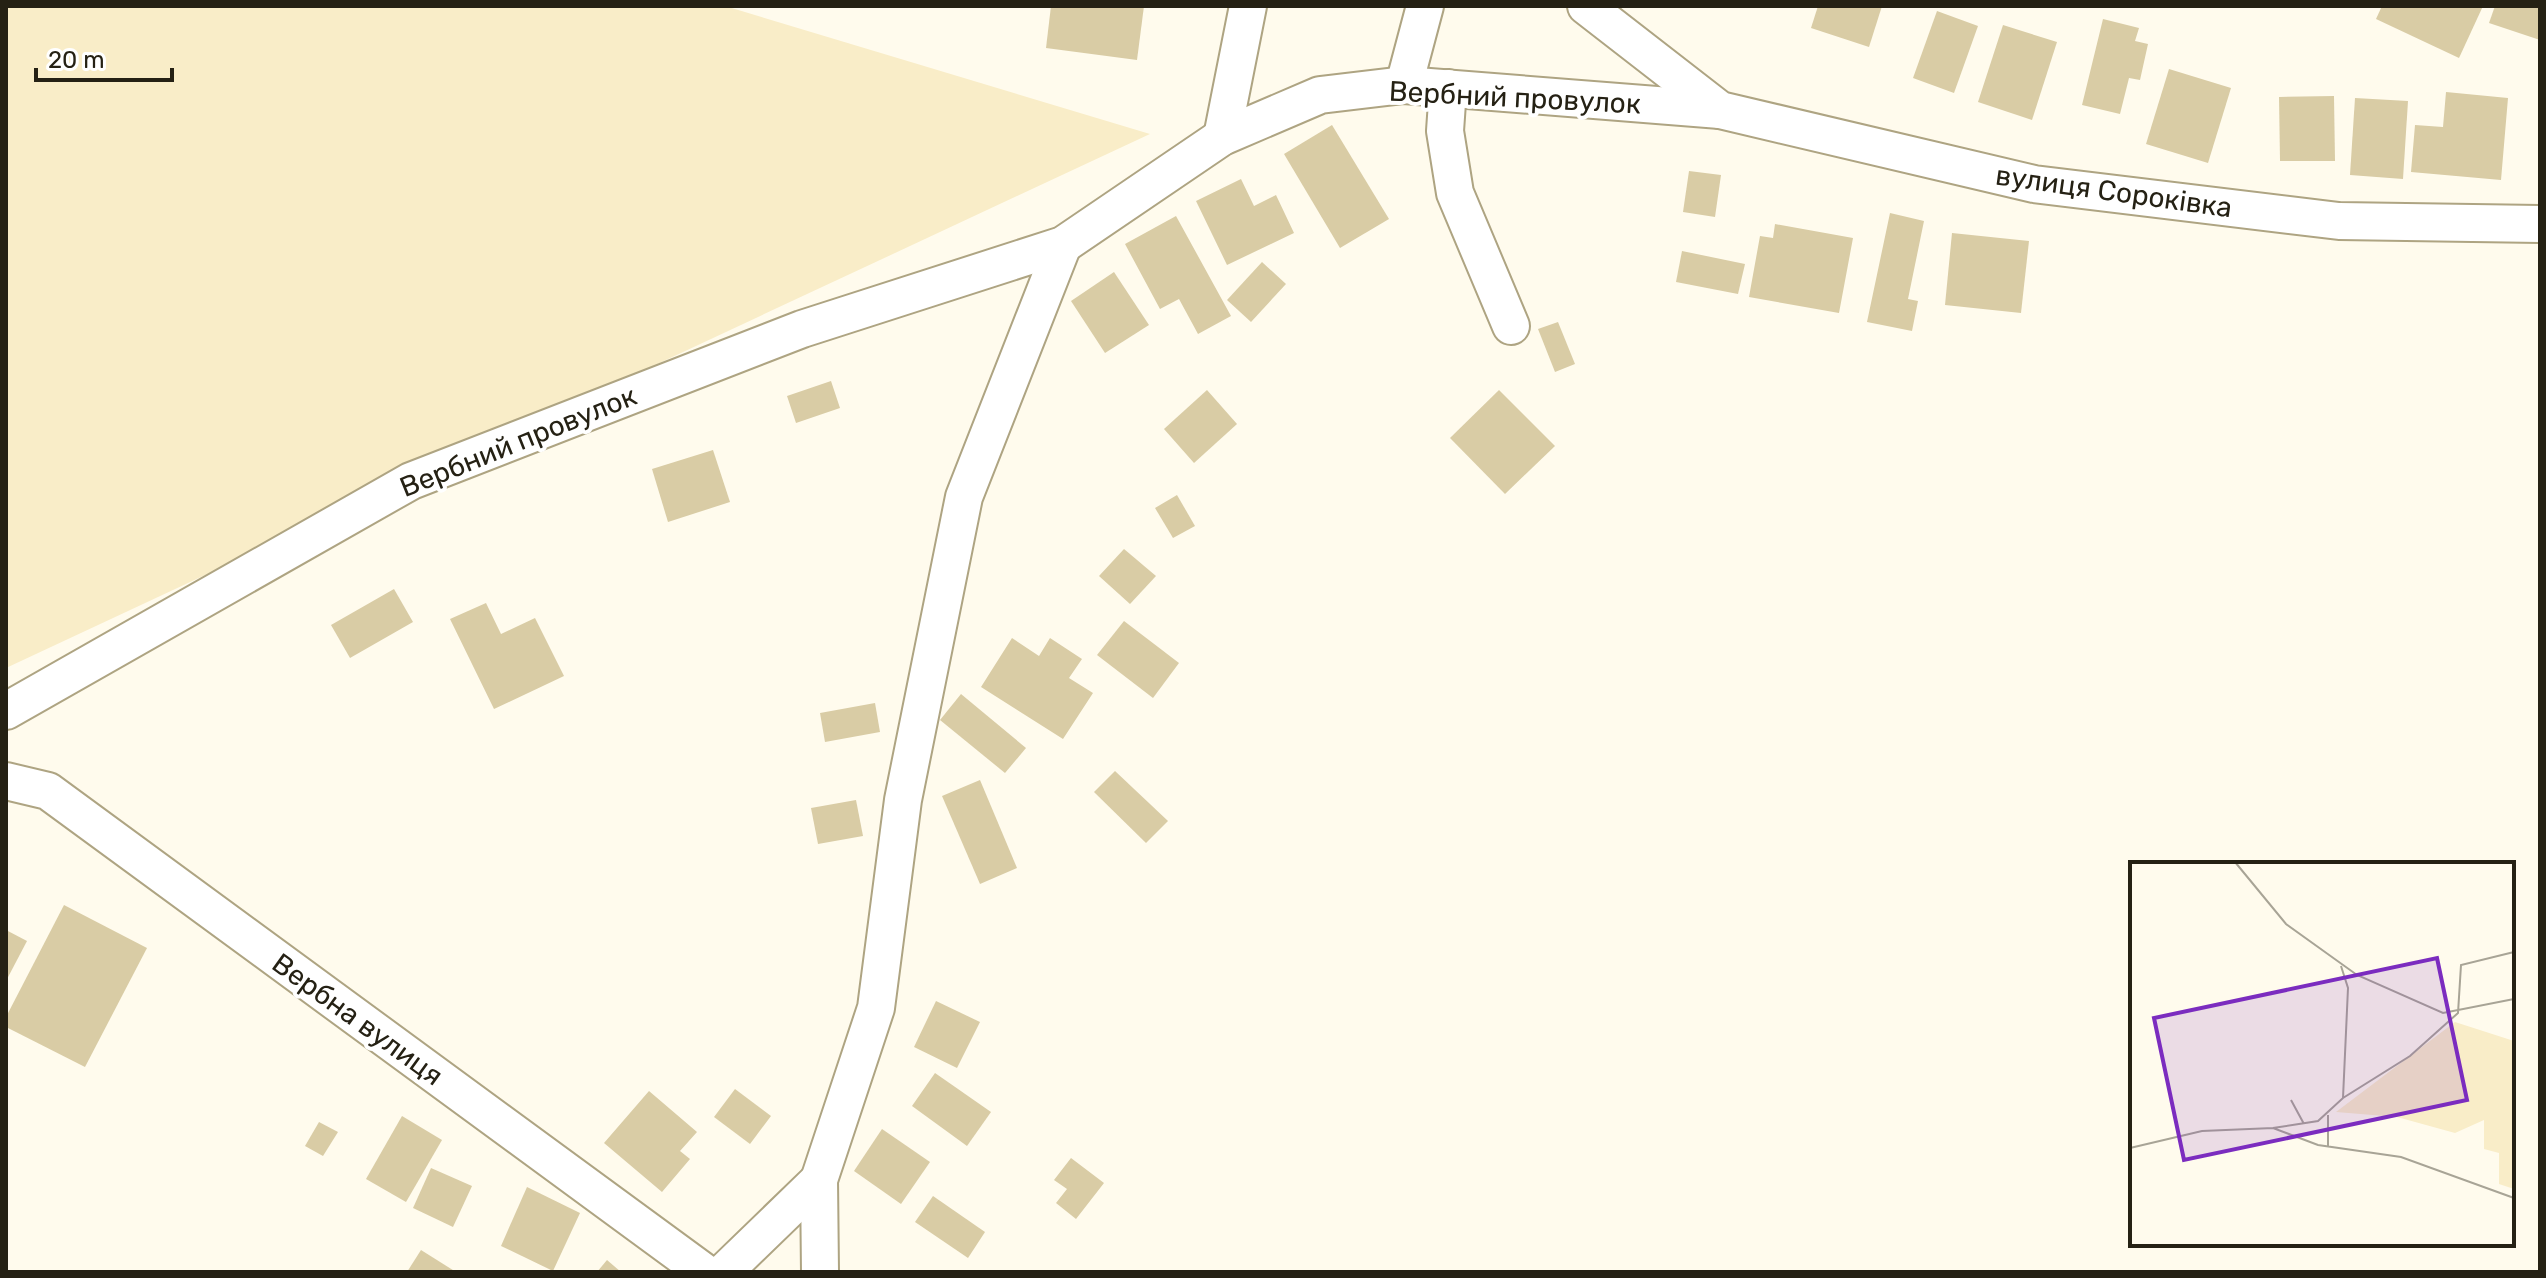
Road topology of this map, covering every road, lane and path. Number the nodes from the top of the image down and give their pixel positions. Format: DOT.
graph roads {
  1 [pos="1248,6"];
  2 [pos="1425,6"];
  3 [pos="1586,6"];
  4 [pos="1404,85"];
  5 [pos="1448,88"];
  6 [pos="1720,110"];
  7 [pos="1222,137"];
  8 [pos="2540,224"];
  9 [pos="1063,245"];
  10 [pos="1511,326"];
  11 [pos="6,711"];
  12 [pos="6,781"];
  13 [pos="819,1180"];
  14 [pos="704,1272"];
  15 [pos="724,1272"];
  16 [pos="820,1272"];
  1 -- 7 [label="street"];
  2 -- 4 [label="street"];
  3 -- 6 [label="street, вулиця Сороківка"];
  4 -- 5 [label="street, Вербний провулок"];
  4 -- 7 [label="street, Вербний провулок"];
  5 -- 6 [label="street, Вербний провулок"];
  5 -- 10 [label="street"];
  6 -- 8 [label="street, вулиця Сороківка"];
  7 -- 9 [label="street, Вербний провулок"];
  9 -- 11 [label="street, Вербний провулок"];
  9 -- 13 [label="street"];
  12 -- 14 [label="street, Вербна вулиця"];
  13 -- 15 [label="street"];
  13 -- 16 [label="street"];
}
